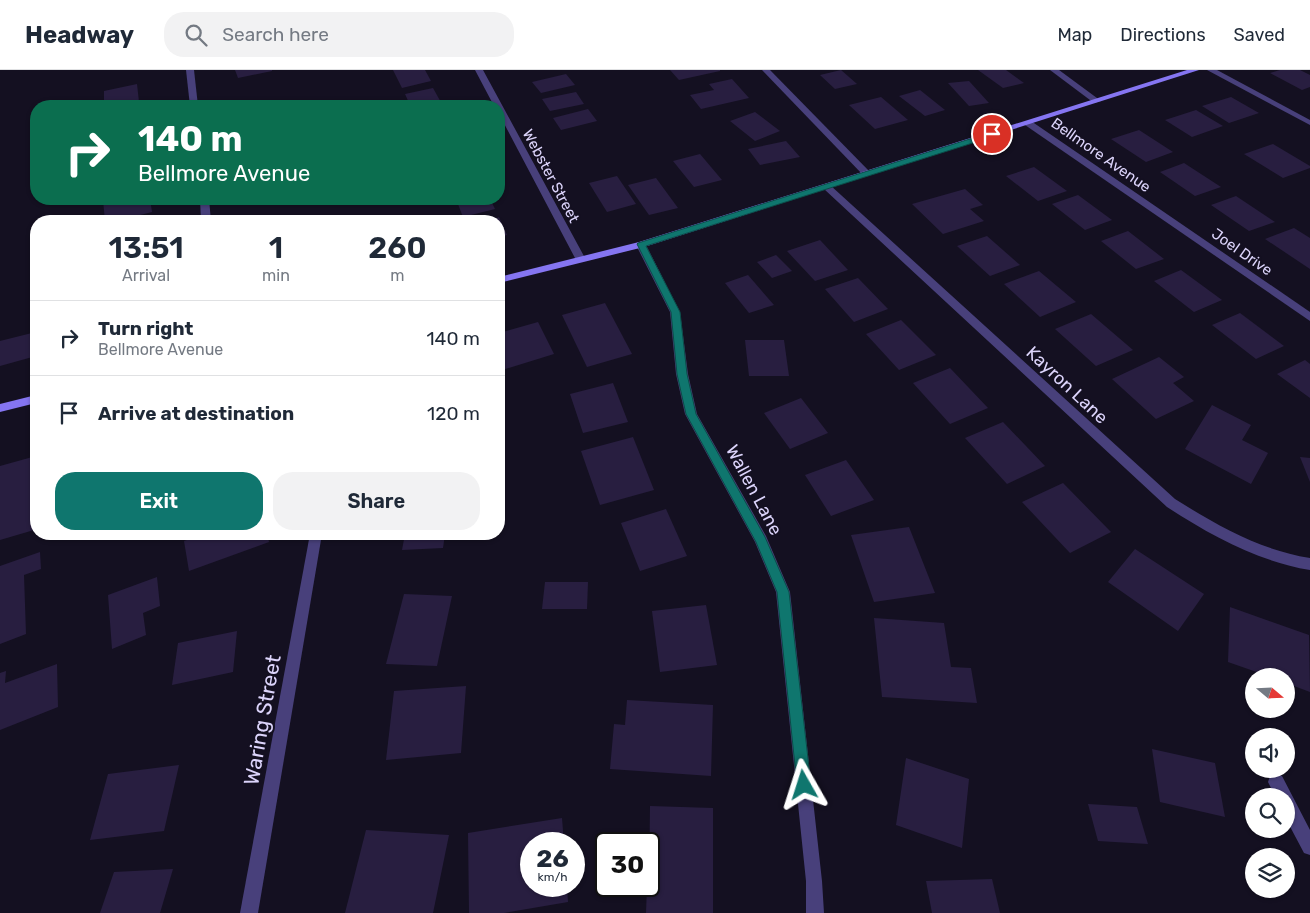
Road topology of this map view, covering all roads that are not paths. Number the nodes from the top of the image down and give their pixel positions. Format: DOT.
graph roads {
  1 [pos="190,70"];
  2 [pos="479,70"];
  3 [pos="766,70"];
  4 [pos="1054,70"];
  5 [pos="1194,70"];
  6 [pos="1211,70"];
  7 [pos="193,100"];
  8 [pos="494,100"];
  9 [pos="1098,101"];
  10 [pos="505,120"];
  11 [pos="1028,123"];
  12 [pos="1310,123"];
  13 [pos="866,174"];
  14 [pos="827,187"];
  15 [pos="1156,211"];
  16 [pos="641,244"];
  17 [pos="580,258"];
  18 [pos="505,278"];
  19 [pos="1310,317"];
  20 [pos="30,400"];
  21 [pos="0,408"];
  22 [pos="315,540"];
  23 [pos="1310,564"];
  24 [pos="1276,782"];
  25 [pos="1279,788"];
  26 [pos="1295,819"];
  27 [pos="1310,847"];
  28 [pos="250,913"];
  29 [pos="815,913"];
  1 -- 7 [label="street"];
  2 -- 8 [label="street, Webster Street"];
  3 -- 13 [label="street"];
  4 -- 9 [label="street"];
  5 -- 9 [label="main road, Bellmore Avenue"];
  6 -- 12 [label="street"];
  9 -- 11 [label="main road, Bellmore Avenue"];
  10 -- 17 [label="street, Webster Street"];
  11 -- 13 [label="main road, Bellmore Avenue"];
  11 -- 15 [label="street, Bellmore Avenue"];
  13 -- 14 [label="main road, Bellmore Avenue"];
  14 -- 16 [label="main road, Bellmore Avenue"];
  14 -- 23 [label="street, Kayron Lane"];
  15 -- 19 [label="street, Joel Drive"];
  16 -- 17 [label="main road, Bellmore Avenue"];
  16 -- 29 [label="street, Wallen Lane"];
  17 -- 18 [label="main road, Bellmore Avenue"];
  20 -- 21 [label="main road"];
  22 -- 28 [label="street, Waring Street"];
  24 -- 25 [label="street"];
  26 -- 27 [label="street"];
}
